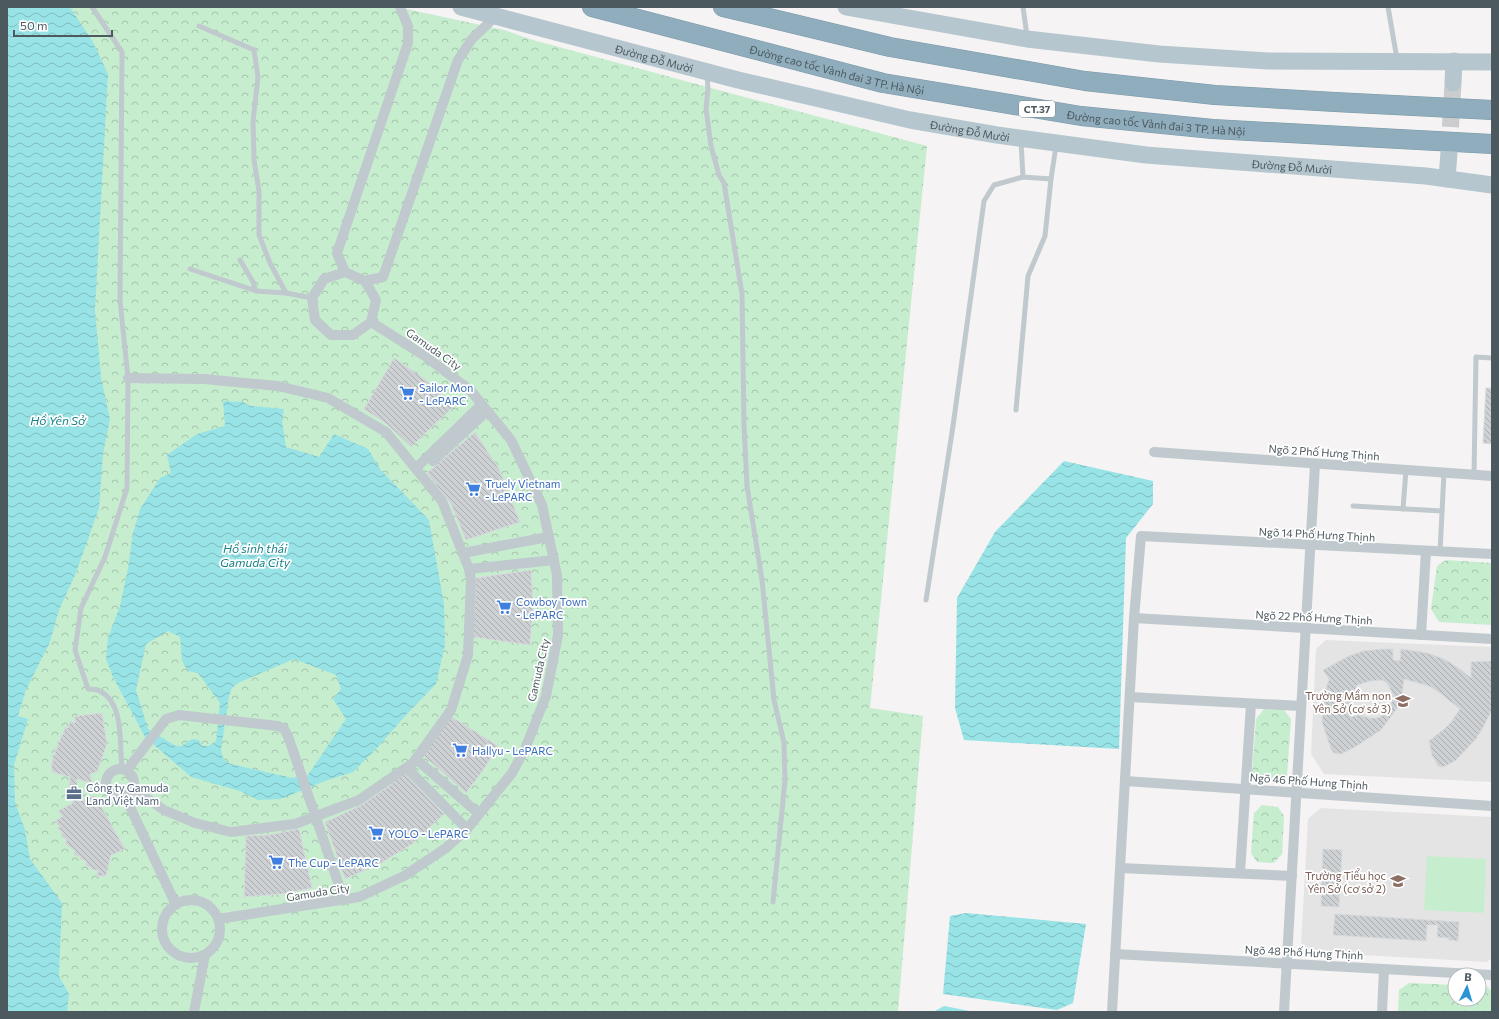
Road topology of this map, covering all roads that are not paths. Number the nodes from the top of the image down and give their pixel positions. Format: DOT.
graph roads {
  1 [pos="92,7"];
  2 [pos="400,7"];
  3 [pos="461,7"];
  4 [pos="592,7"];
  5 [pos="722,7"];
  6 [pos="846,7"];
  7 [pos="1023,7"];
  8 [pos="1388,7"];
  9 [pos="496,16"];
  10 [pos="199,26"];
  11 [pos="1027,39"];
  12 [pos="1454,61"];
  13 [pos="1398,62"];
  14 [pos="1492,62"];
  15 [pos="707,72"];
  16 [pos="1453,83"];
  17 [pos="1492,110"];
  18 [pos="1020,138"];
  19 [pos="1057,143"];
  20 [pos="1492,144"];
  21 [pos="1449,152"];
  22 [pos="1023,178"];
  23 [pos="1051,179"];
  24 [pos="1447,179"];
  25 [pos="1492,185"];
  26 [pos="240,260"];
  27 [pos="190,269"];
  28 [pos="345,272"];
  29 [pos="365,281"];
  30 [pos="256,291"];
  31 [pos="286,293"];
  32 [pos="312,298"];
  33 [pos="371,322"];
  34 [pos="1492,358"];
  35 [pos="128,378"];
  36 [pos="484,407"];
  37 [pos="1016,410"];
  38 [pos="1154,452"];
  39 [pos="1315,464"];
  40 [pos="1406,470"];
  41 [pos="417,471"];
  42 [pos="1444,473"];
  43 [pos="1474,475"];
  44 [pos="1492,476"];
  45 [pos="1354,506"];
  46 [pos="1403,509"];
  47 [pos="1442,511"];
  48 [pos="548,537"];
  49 [pos="1310,545"];
  50 [pos="1426,551"];
  51 [pos="1440,552"];
  52 [pos="463,553"];
  53 [pos="1492,554"];
  54 [pos="554,560"];
  55 [pos="469,569"];
  56 [pos="926,600"];
  57 [pos="1134,618"];
  58 [pos="1306,628"];
  59 [pos="1421,635"];
  60 [pos="1492,638"];
  61 [pos="1130,698"];
  62 [pos="1251,704"];
  63 [pos="1301,706"];
  64 [pos="416,759"];
  65 [pos="407,768"];
  66 [pos="124,769"];
  67 [pos="1125,781"];
  68 [pos="134,789"];
  69 [pos="1246,789"];
  70 [pos="1296,793"];
  71 [pos="125,796"];
  72 [pos="1492,806"];
  73 [pos="479,814"];
  74 [pos="316,816"];
  75 [pos="467,829"];
  76 [pos="1120,868"];
  77 [pos="1240,873"];
  78 [pos="1292,876"];
  79 [pos="344,900"];
  80 [pos="773,902"];
  81 [pos="176,905"];
  82 [pos="218,919"];
  83 [pos="1115,954"];
  84 [pos="205,955"];
  85 [pos="1287,963"];
  86 [pos="1384,969"];
  87 [pos="1492,975"];
  88 [pos="194,1012"];
  89 [pos="1112,1012"];
  90 [pos="1284,1012"];
  91 [pos="1382,1012"];
  1 -- 35 [label="lane"];
  2 -- 28 [label="street"];
  3 -- 9 [label="main road, Đường Đỗ Mười"];
  4 -- 20 [label="highway, Đường cao tốc Vành đai 3 TP. Hà Nội / CT.37"];
  5 -- 17 [label="highway"];
  6 -- 11 [label="main road"];
  7 -- 11 [label="lane"];
  8 -- 13 [label="lane"];
  9 -- 15 [label="main road, Đường Đỗ Mười"];
  9 -- 29 [label="street"];
  10 -- 31 [label="lane"];
  11 -- 13 [label="main road"];
  12 -- 13 [label="main road"];
  12 -- 14 [label="main road"];
  12 -- 16 [label="main road"];
  15 -- 18 [label="main road, Đường Đỗ Mười"];
  15 -- 80 [label="lane"];
  18 -- 19 [label="main road, Đường Đỗ Mười"];
  18 -- 22 [label="lane"];
  19 -- 23 [label="lane"];
  19 -- 24 [label="main road, Đường Đỗ Mười"];
  21 -- 24 [label="main road"];
  22 -- 23 [label="lane"];
  22 -- 56 [label="lane"];
  23 -- 37 [label="lane"];
  24 -- 25 [label="main road, Đường Đỗ Mười"];
  26 -- 30 [label="lane"];
  27 -- 30 [label="lane"];
  28 -- 29 [label="street"];
  28 -- 32 [label="street"];
  29 -- 33 [label="street"];
  30 -- 31 [label="lane"];
  31 -- 32 [label="lane"];
  32 -- 33 [label="street"];
  33 -- 36 [label="street, Gamuda City"];
  34 -- 43 [label="lane"];
  35 -- 41 [label="street"];
  35 -- 66 [label="lane"];
  36 -- 41 [label="street"];
  36 -- 48 [label="street, Gamuda City"];
  38 -- 39 [label="street, Ngõ 2 Phố Hưng Thịnh"];
  39 -- 40 [label="street, Ngõ 2 Phố Hưng Thịnh"];
  39 -- 49 [label="street"];
  40 -- 42 [label="street, Ngõ 2 Phố Hưng Thịnh"];
  40 -- 46 [label="lane"];
  41 -- 52 [label="street"];
  42 -- 43 [label="street, Ngõ 2 Phố Hưng Thịnh"];
  42 -- 47 [label="lane"];
  43 -- 44 [label="street, Ngõ 2 Phố Hưng Thịnh"];
  45 -- 46 [label="lane"];
  46 -- 47 [label="lane"];
  47 -- 51 [label="lane"];
  48 -- 52 [label="street"];
  48 -- 54 [label="street, Gamuda City"];
  49 -- 50 [label="street, Ngõ 14 Phố Hưng Thịnh"];
  49 -- 57 [label="street, Ngõ 14 Phố Hưng Thịnh"];
  49 -- 58 [label="street"];
  50 -- 51 [label="street, Ngõ 14 Phố Hưng Thịnh"];
  50 -- 59 [label="street"];
  51 -- 53 [label="street, Ngõ 14 Phố Hưng Thịnh"];
  52 -- 55 [label="street"];
  54 -- 55 [label="street"];
  54 -- 73 [label="street, Gamuda City"];
  55 -- 64 [label="street"];
  57 -- 58 [label="street, Ngõ 22 Phố Hưng Thịnh"];
  57 -- 61 [label="street"];
  58 -- 59 [label="street, Ngõ 22 Phố Hưng Thịnh"];
  58 -- 63 [label="street"];
  59 -- 60 [label="street, Ngõ 22 Phố Hưng Thịnh"];
  61 -- 62 [label="street"];
  61 -- 67 [label="street"];
  62 -- 63 [label="street"];
  62 -- 69 [label="street"];
  63 -- 70 [label="street"];
  64 -- 65 [label="street"];
  64 -- 73 [label="street"];
  65 -- 74 [label="street"];
  65 -- 75 [label="street"];
  66 -- 68 [label="street"];
  66 -- 71 [label="street"];
  66 -- 74 [label="street"];
  67 -- 69 [label="street, Ngõ 46 Phố Hưng Thịnh"];
  67 -- 76 [label="street"];
  68 -- 71 [label="street"];
  68 -- 74 [label="street"];
  69 -- 70 [label="street, Ngõ 46 Phố Hưng Thịnh"];
  69 -- 77 [label="street"];
  70 -- 72 [label="street, Ngõ 46 Phố Hưng Thịnh"];
  70 -- 78 [label="street"];
  71 -- 81 [label="street"];
  73 -- 75 [label="street, Gamuda City"];
  74 -- 79 [label="street"];
  75 -- 79 [label="street, Gamuda City"];
  76 -- 77 [label="street"];
  76 -- 83 [label="street"];
  77 -- 78 [label="street"];
  78 -- 85 [label="street"];
  79 -- 82 [label="street, Gamuda City"];
  81 -- 82 [label="street"];
  81 -- 84 [label="street"];
  82 -- 84 [label="street"];
  83 -- 85 [label="street, Ngõ 48 Phố Hưng Thịnh"];
  83 -- 89 [label="street"];
  84 -- 88 [label="street"];
  85 -- 86 [label="street, Ngõ 48 Phố Hưng Thịnh"];
  85 -- 90 [label="street"];
  86 -- 87 [label="street, Ngõ 48 Phố Hưng Thịnh"];
  86 -- 91 [label="street"];
}
